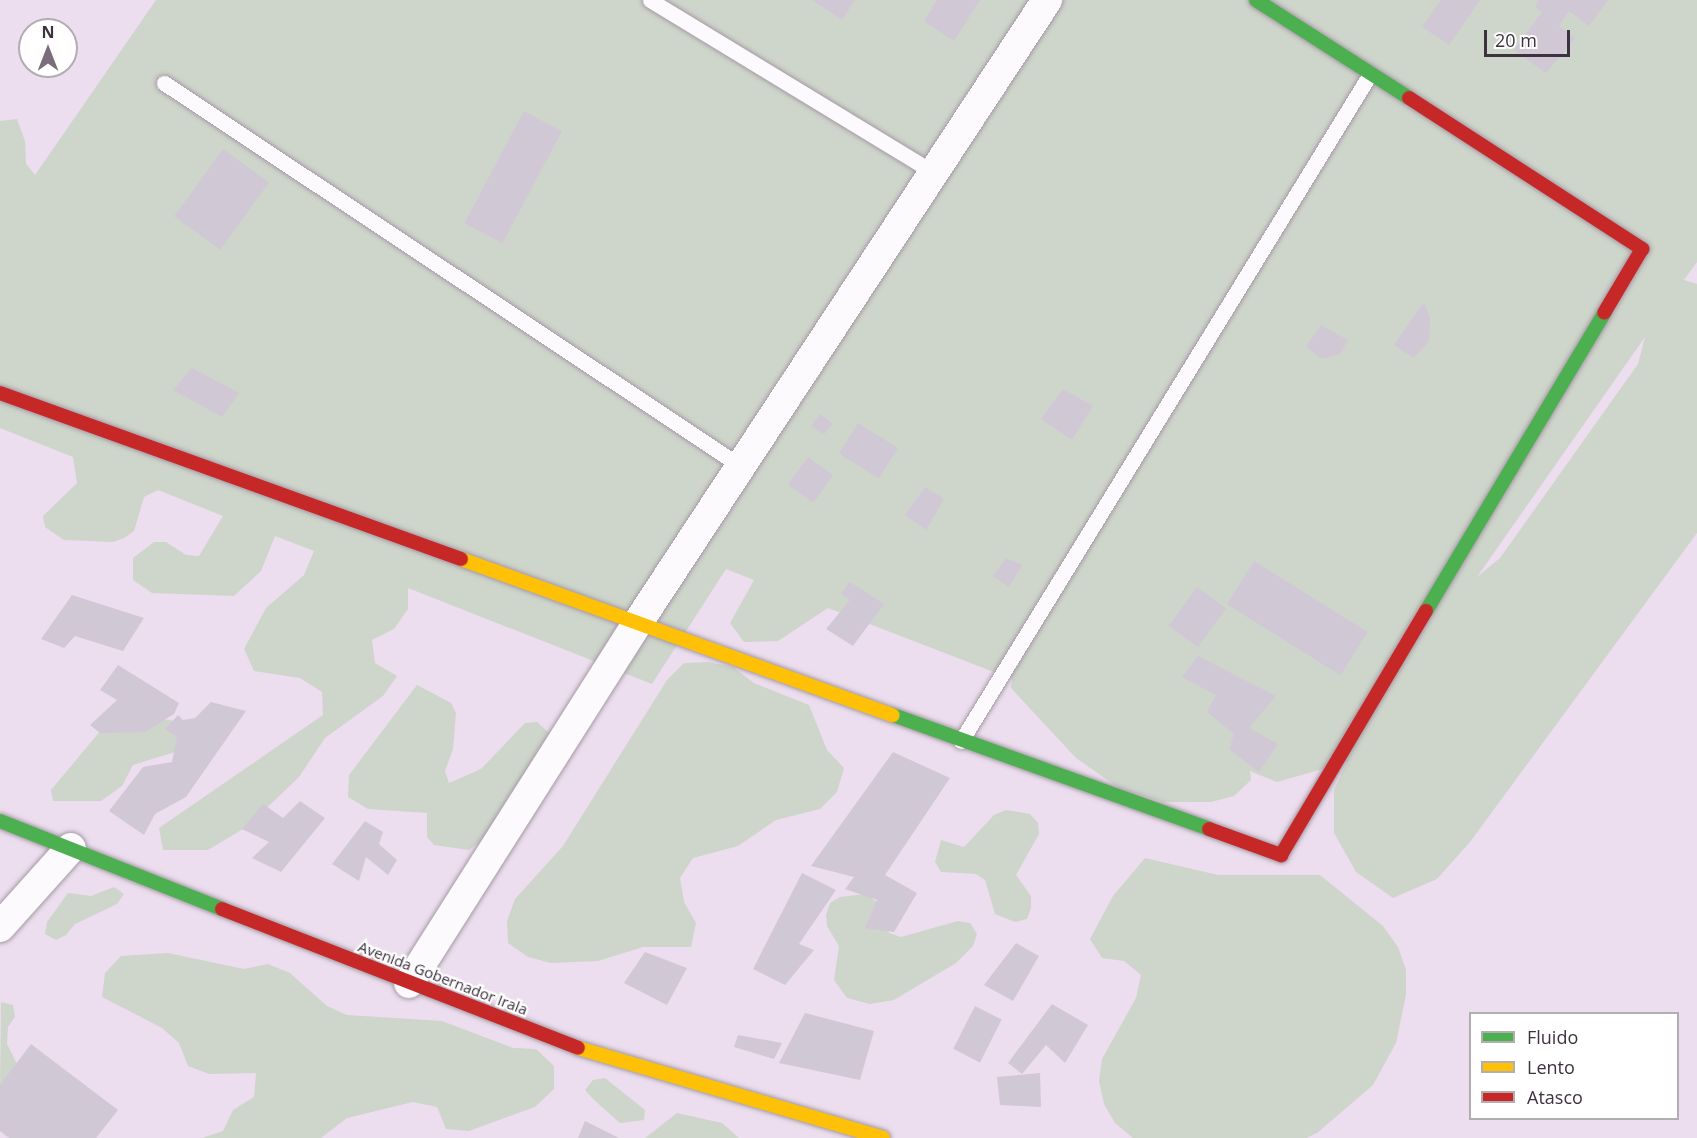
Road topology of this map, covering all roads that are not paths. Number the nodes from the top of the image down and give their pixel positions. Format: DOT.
graph roads {
  1 [pos="650,0"];
  2 [pos="1047,0"];
  3 [pos="1256,0"];
  4 [pos="1370,74"];
  5 [pos="164,83"];
  6 [pos="935,173"];
  7 [pos="0,393"];
  8 [pos="742,467"];
  9 [pos="637,624"];
  10 [pos="961,741"];
  11 [pos="0,821"];
  12 [pos="71,848"];
  13 [pos="0,927"];
  14 [pos="409,983"];
  15 [pos="883,1138"];
  1 -- 6 [label="lane"];
  2 -- 6 [label="street"];
  3 -- 4 [label="street"];
  4 -- 10 [label="lane"];
  4 -- 10 [label="street"];
  5 -- 8 [label="lane"];
  6 -- 8 [label="street"];
  7 -- 9 [label="street"];
  8 -- 9 [label="street"];
  9 -- 10 [label="street"];
  9 -- 14 [label="street"];
  11 -- 12 [label="street, Avenida Gobernador Irala"];
  12 -- 13 [label="street"];
  12 -- 14 [label="street, Avenida Gobernador Irala"];
  14 -- 15 [label="street, Avenida Gobernador Irala"];
}
